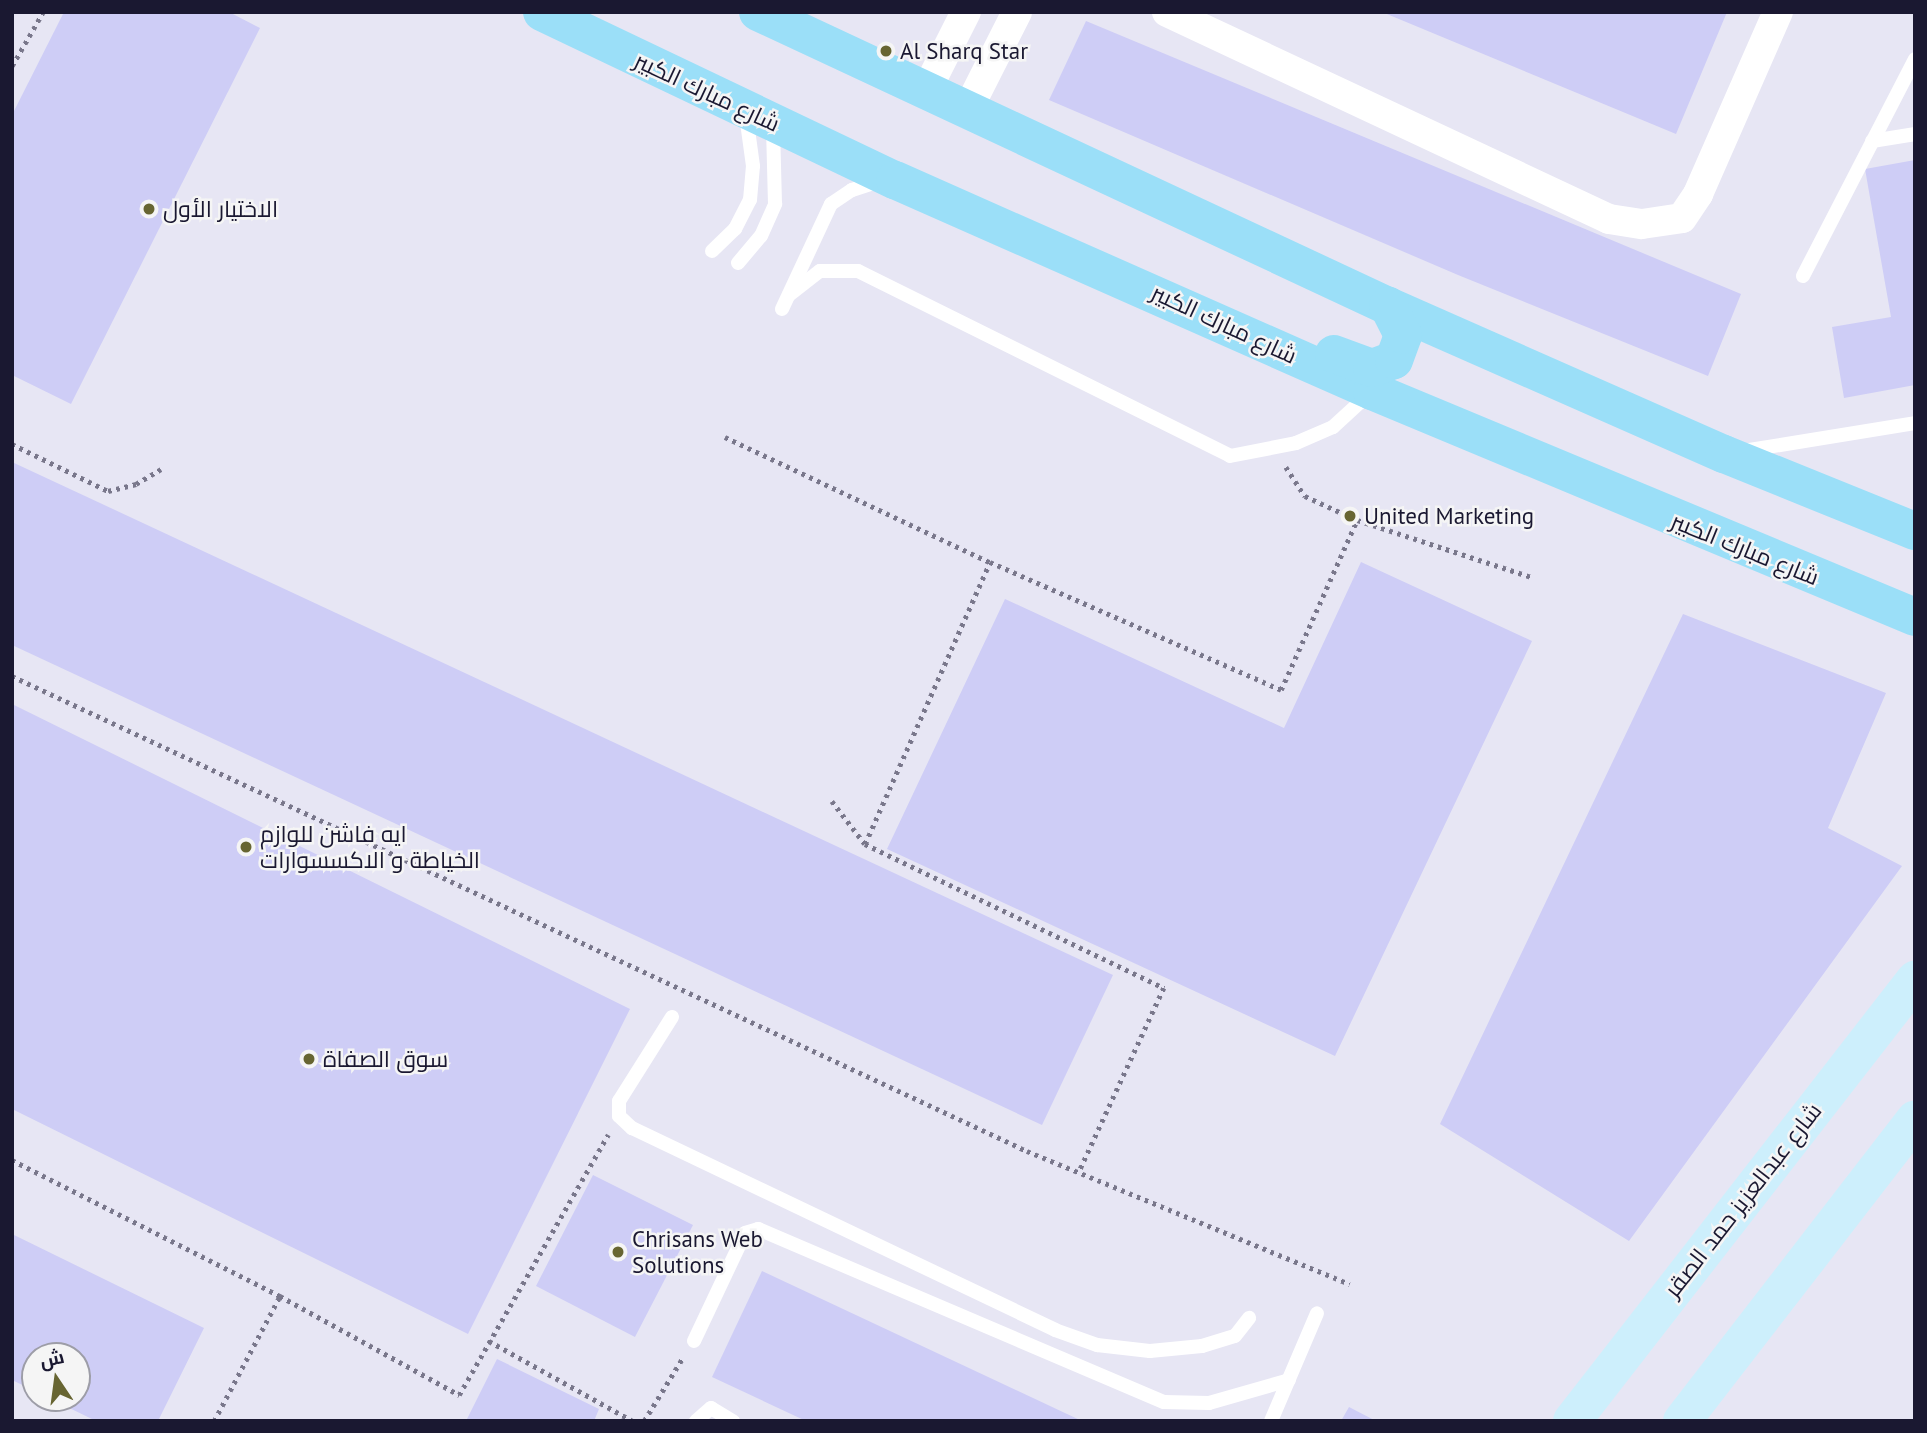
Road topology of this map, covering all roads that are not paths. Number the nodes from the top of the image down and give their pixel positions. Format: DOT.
graph roads {
  1 [pos="542,12"];
  2 [pos="758,12"];
  3 [pos="966,12"];
  4 [pos="1017,12"];
  5 [pos="1167,12"];
  6 [pos="1778,12"];
  7 [pos="1915,59"];
  8 [pos="925,93"];
  9 [pos="966,113"];
  10 [pos="758,116"];
  11 [pos="1915,134"];
  12 [pos="1872,141"];
  13 [pos="895,180"];
  14 [pos="712,251"];
  15 [pos="738,263"];
  16 [pos="1803,276"];
  17 [pos="1139,285"];
  18 [pos="789,295"];
  19 [pos="1388,306"];
  20 [pos="782,309"];
  21 [pos="1372,391"];
  22 [pos="1915,422"];
  23 [pos="1724,454"];
  24 [pos="1915,531"];
  25 [pos="1845,590"];
  26 [pos="1915,617"];
  27 [pos="1915,638"];
  28 [pos="1915,980"];
  29 [pos="672,1017"];
  30 [pos="1915,1121"];
  31 [pos="1317,1313"];
  32 [pos="1249,1318"];
  33 [pos="694,1340"];
  34 [pos="1289,1380"];
  35 [pos="1590,1413"];
  36 [pos="696,1421"];
  37 [pos="733,1421"];
  38 [pos="1271,1421"];
  39 [pos="1682,1421"];
  1 -- 10 [label="main road, شارع مبارك الكبير"];
  2 -- 8 [label="main road"];
  3 -- 8 [label="street"];
  4 -- 9 [label="street"];
  5 -- 6 [label="street"];
  7 -- 12 [label="lane"];
  8 -- 9 [label="main road"];
  9 -- 19 [label="main road"];
  10 -- 13 [label="main road, شارع مبارك الكبير"];
  10 -- 14 [label="lane"];
  10 -- 15 [label="lane"];
  11 -- 12 [label="lane"];
  12 -- 16 [label="lane"];
  13 -- 17 [label="main road, شارع مبارك الكبير"];
  13 -- 18 [label="lane"];
  17 -- 19 [label="main road"];
  17 -- 21 [label="main road, شارع مبارك الكبير"];
  18 -- 20 [label="lane"];
  18 -- 21 [label="lane"];
  19 -- 23 [label="main road"];
  21 -- 25 [label="main road, شارع مبارك الكبير"];
  22 -- 23 [label="lane"];
  23 -- 24 [label="main road"];
  25 -- 26 [label="main road, شارع مبارك الكبير"];
  25 -- 27 [label="main road"];
  28 -- 35 [label="main road, شارع عبدالعزيز حمد الصقر"];
  29 -- 32 [label="lane"];
  30 -- 39 [label="main road"];
  31 -- 34 [label="lane"];
  33 -- 34 [label="lane"];
  34 -- 38 [label="lane"];
  36 -- 37 [label="lane"];
}
